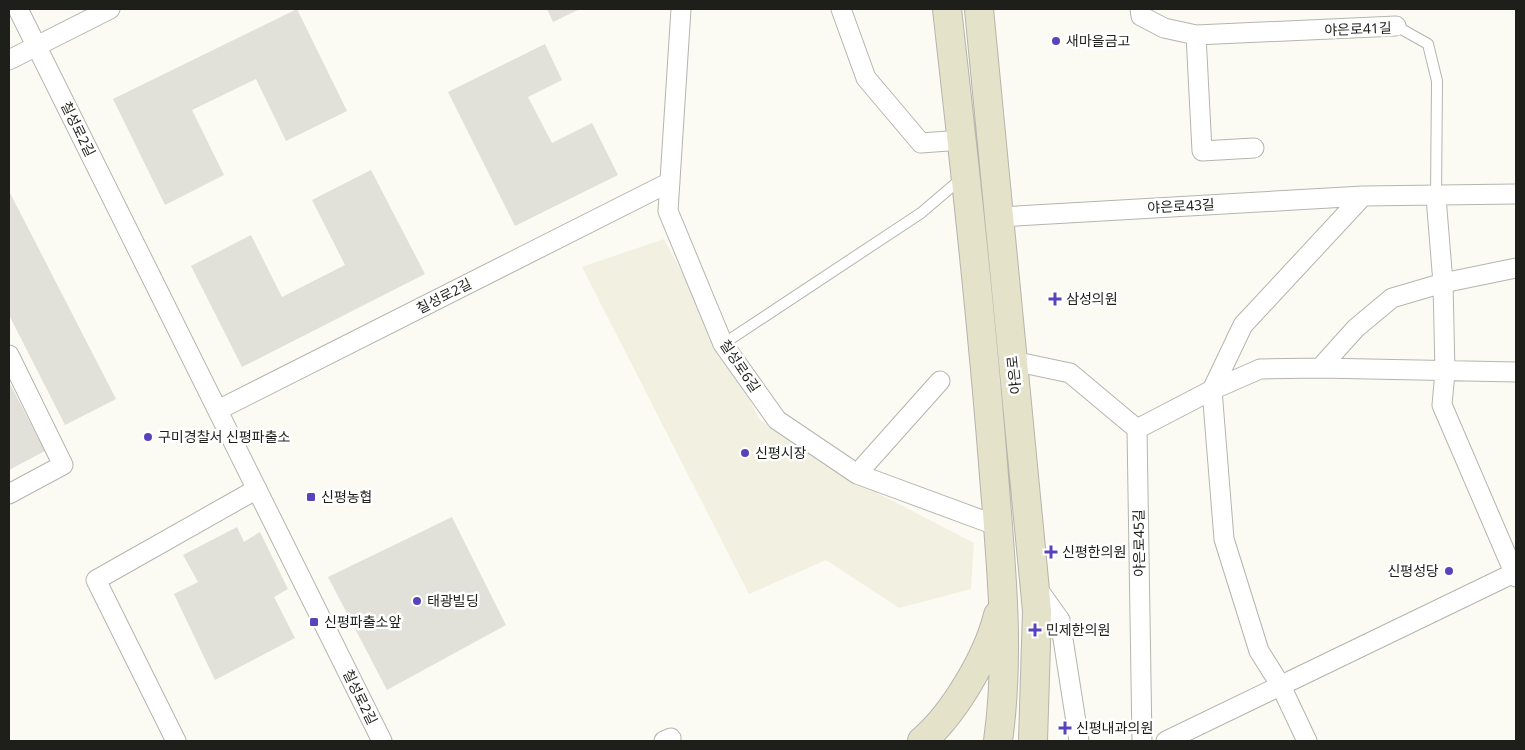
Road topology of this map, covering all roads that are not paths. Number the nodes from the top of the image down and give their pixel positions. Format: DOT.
graph roads {
  1 [pos="18,9"];
  2 [pos="110,9"];
  3 [pos="841,9"];
  4 [pos="947,9"];
  5 [pos="980,9"];
  6 [pos="1140,9"];
  7 [pos="685,10"];
  8 [pos="1396,26"];
  9 [pos="1196,35"];
  10 [pos="36,46"];
  11 [pos="9,60"];
  12 [pos="962,140"];
  13 [pos="1254,148"];
  14 [pos="966,174"];
  15 [pos="670,182"];
  16 [pos="1516,194"];
  17 [pos="1363,196"];
  18 [pos="1436,196"];
  19 [pos="999,216"];
  20 [pos="1516,268"];
  21 [pos="1442,283"];
  22 [pos="723,344"];
  23 [pos="9,355"];
  24 [pos="1013,361"];
  25 [pos="1320,368"];
  26 [pos="1444,372"];
  27 [pos="1516,372"];
  28 [pos="940,381"];
  29 [pos="1212,390"];
  30 [pos="218,410"];
  31 [pos="1137,429"];
  32 [pos="857,474"];
  33 [pos="257,489"];
  34 [pos="9,494"];
  35 [pos="998,526"];
  36 [pos="1516,574"];
  37 [pos="1034,584"];
  38 [pos="1003,592"];
  39 [pos="1281,686"];
  40 [pos="176,741"];
  41 [pos="382,741"];
  42 [pos="922,741"];
  43 [pos="998,741"];
  44 [pos="1033,741"];
  45 [pos="1079,741"];
  46 [pos="1142,741"];
  47 [pos="1166,741"];
  48 [pos="1307,741"];
  1 -- 10 [label="street, 칠성로2길"];
  2 -- 10 [label="street"];
  3 -- 12 [label="street"];
  4 -- 12 [label="street, 야은로"];
  5 -- 19 [label="street, 야은로"];
  6 -- 9 [label="street, 야은로41길"];
  7 -- 15 [label="street, 칠성로6길"];
  8 -- 9 [label="street, 야은로41길"];
  8 -- 18 [label="lane, 야은로41길"];
  9 -- 13 [label="street"];
  10 -- 11 [label="street"];
  10 -- 30 [label="street, 칠성로2길"];
  12 -- 14 [label="street, 야은로"];
  14 -- 22 [label="lane"];
  14 -- 35 [label="street, 야은로"];
  15 -- 22 [label="street, 칠성로6길"];
  15 -- 30 [label="street, 칠성로2길"];
  16 -- 18 [label="street, 야은로43길"];
  17 -- 18 [label="street, 야은로43길"];
  17 -- 19 [label="street, 야은로43길"];
  17 -- 29 [label="street"];
  18 -- 21 [label="street"];
  19 -- 24 [label="street, 야은로"];
  20 -- 21 [label="street"];
  21 -- 25 [label="street"];
  21 -- 26 [label="street"];
  22 -- 32 [label="street, 칠성로6길"];
  23 -- 34 [label="street"];
  24 -- 31 [label="street"];
  24 -- 37 [label="street, 야은로"];
  25 -- 26 [label="street"];
  25 -- 29 [label="street"];
  26 -- 27 [label="street"];
  26 -- 36 [label="street"];
  28 -- 32 [label="street"];
  29 -- 31 [label="street"];
  29 -- 39 [label="street"];
  30 -- 33 [label="street, 칠성로2길"];
  31 -- 46 [label="street, 야은로45길"];
  32 -- 35 [label="street, 칠성로6길"];
  33 -- 40 [label="street"];
  33 -- 41 [label="street, 칠성로2길"];
  35 -- 38 [label="street, 야은로"];
  36 -- 39 [label="street"];
  37 -- 44 [label="street, 야은로"];
  37 -- 45 [label="street"];
  38 -- 42 [label="street"];
  38 -- 43 [label="street, 야은로"];
  39 -- 47 [label="street"];
  39 -- 48 [label="street"];
}
